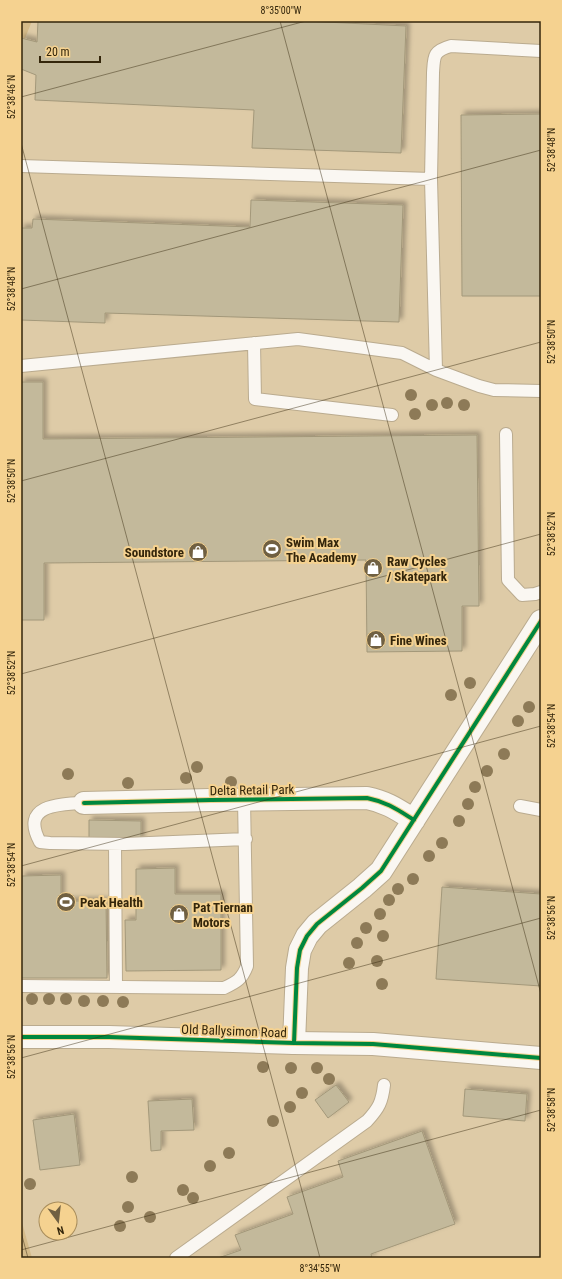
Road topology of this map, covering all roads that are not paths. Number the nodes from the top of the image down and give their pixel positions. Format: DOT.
graph roads {
  1 [pos="541,51"];
  2 [pos="21,166"];
  3 [pos="431,179"];
  4 [pos="254,343"];
  5 [pos="21,366"];
  6 [pos="436,370"];
  7 [pos="541,391"];
  8 [pos="392,415"];
  9 [pos="506,434"];
  10 [pos="541,592"];
  11 [pos="541,621"];
  12 [pos="244,800"];
  13 [pos="84,803"];
  14 [pos="520,806"];
  15 [pos="541,810"];
  16 [pos="414,820"];
  17 [pos="246,839"];
  18 [pos="115,844"];
  19 [pos="21,986"];
  20 [pos="116,987"];
  21 [pos="21,1037"];
  22 [pos="294,1043"];
  23 [pos="541,1058"];
  24 [pos="384,1085"];
  25 [pos="176,1258"];
  1 -- 3 [label="lane"];
  2 -- 3 [label="lane"];
  3 -- 6 [label="lane"];
  4 -- 5 [label="lane"];
  4 -- 6 [label="lane"];
  4 -- 8 [label="lane"];
  6 -- 7 [label="lane"];
  9 -- 10 [label="lane"];
  11 -- 16 [label="street"];
  12 -- 13 [label="street, Delta Retail Park"];
  12 -- 16 [label="street, Delta Retail Park"];
  12 -- 17 [label="lane"];
  13 -- 18 [label="lane"];
  14 -- 15 [label="lane"];
  16 -- 22 [label="street"];
  17 -- 18 [label="lane"];
  17 -- 20 [label="lane"];
  18 -- 20 [label="lane"];
  19 -- 20 [label="lane"];
  21 -- 22 [label="street, Old Ballysimon Road"];
  22 -- 23 [label="street, Old Ballysimon Road"];
  24 -- 25 [label="lane"];
}
